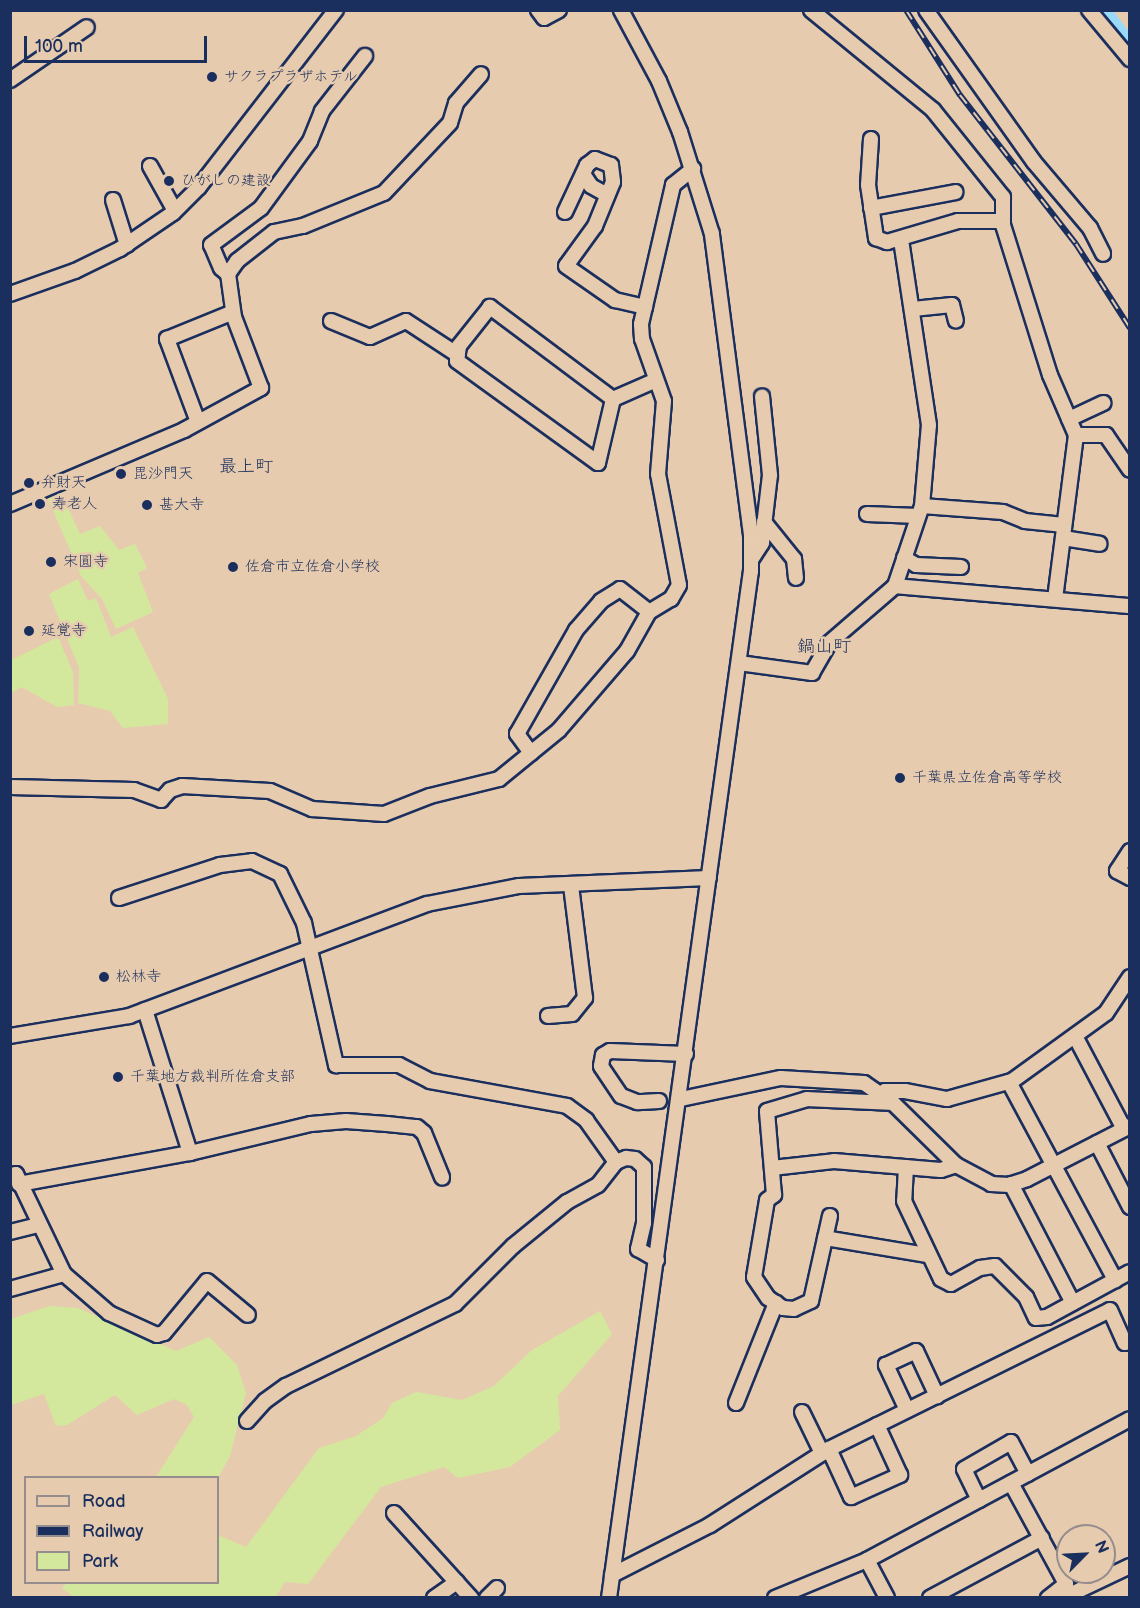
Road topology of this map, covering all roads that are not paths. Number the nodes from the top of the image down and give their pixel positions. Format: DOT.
graph roads {
  1 [pos="336,10"];
  2 [pos="538,10"];
  3 [pos="559,10"];
  4 [pos="621,10"];
  5 [pos="926,10"];
  6 [pos="1089,10"];
  7 [pos="820,13"];
  8 [pos="87,27"];
  9 [pos="365,56"];
  10 [pos="1130,59"];
  11 [pos="481,74"];
  12 [pos="10,80"];
  13 [pos="871,139"];
  14 [pos="150,166"];
  15 [pos="693,169"];
  16 [pos="583,174"];
  17 [pos="956,192"];
  18 [pos="607,195"];
  19 [pos="114,200"];
  20 [pos="871,208"];
  21 [pos="175,211"];
  22 [pos="565,212"];
  23 [pos="1003,221"];
  24 [pos="901,239"];
  25 [pos="127,245"];
  26 [pos="1104,254"];
  27 [pos="228,274"];
  28 [pos="10,294"];
  29 [pos="645,307"];
  30 [pos="913,309"];
  31 [pos="233,312"];
  32 [pos="331,321"];
  33 [pos="956,321"];
  34 [pos="458,355"];
  35 [pos="656,380"];
  36 [pos="762,396"];
  37 [pos="613,399"];
  38 [pos="1103,403"];
  39 [pos="1069,419"];
  40 [pos="198,422"];
  41 [pos="1076,435"];
  42 [pos="1130,470"];
  43 [pos="10,504"];
  44 [pos="920,511"];
  45 [pos="867,514"];
  46 [pos="764,522"];
  47 [pos="1064,531"];
  48 [pos="1100,544"];
  49 [pos="904,558"];
  50 [pos="751,560"];
  51 [pos="962,567"];
  52 [pos="796,578"];
  53 [pos="895,586"];
  54 [pos="1055,598"];
  55 [pos="1130,606"];
  56 [pos="649,612"];
  57 [pos="739,663"];
  58 [pos="531,753"];
  59 [pos="10,787"];
  60 [pos="1130,851"];
  61 [pos="710,878"];
  62 [pos="1130,878"];
  63 [pos="571,885"];
  64 [pos="119,898"];
  65 [pos="310,948"];
  66 [pos="1130,977"];
  67 [pos="145,1010"];
  68 [pos="548,1016"];
  69 [pos="10,1036"];
  70 [pos="1075,1036"];
  71 [pos="686,1054"];
  72 [pos="1009,1082"];
  73 [pos="681,1099"];
  74 [pos="888,1099"];
  75 [pos="658,1101"];
  76 [pos="1127,1128"];
  77 [pos="1097,1143"];
  78 [pos="190,1153"];
  79 [pos="616,1162"];
  80 [pos="956,1165"];
  81 [pos="1054,1166"];
  82 [pos="906,1167"];
  83 [pos="772,1168"];
  84 [pos="14,1174"];
  85 [pos="442,1177"];
  86 [pos="1011,1184"];
  87 [pos="1130,1207"];
  88 [pos="830,1216"];
  89 [pos="38,1225"];
  90 [pos="10,1232"];
  91 [pos="825,1238"];
  92 [pos="927,1256"];
  93 [pos="657,1260"];
  94 [pos="1130,1272"];
  95 [pos="64,1274"];
  96 [pos="1115,1280"];
  97 [pos="10,1289"];
  98 [pos="776,1303"];
  99 [pos="1073,1303"];
  100 [pos="248,1315"];
  101 [pos="1130,1341"];
  102 [pos="937,1396"];
  103 [pos="736,1402"];
  104 [pos="907,1410"];
  105 [pos="802,1412"];
  106 [pos="247,1421"];
  107 [pos="1128,1423"];
  108 [pos="877,1425"];
  109 [pos="826,1451"];
  110 [pos="1028,1474"];
  111 [pos="1011,1483"];
  112 [pos="980,1500"];
  113 [pos="394,1513"];
  114 [pos="1042,1538"];
  115 [pos="867,1560"];
  116 [pos="1130,1566"];
  117 [pos="612,1575"];
  118 [pos="457,1582"];
  119 [pos="434,1598"];
  120 [pos="471,1598"];
  121 [pos="609,1598"];
  122 [pos="775,1598"];
  123 [pos="887,1598"];
  124 [pos="930,1598"];
  125 [pos="1048,1598"];
  126 [pos="1063,1598"];
  1 -- 21 [label="street"];
  2 -- 3 [label="street"];
  4 -- 15 [label="street"];
  5 -- 26 [label="street"];
  6 -- 10 [label="street"];
  7 -- 23 [label="street"];
  8 -- 12 [label="street"];
  9 -- 27 [label="street"];
  11 -- 27 [label="street"];
  13 -- 20 [label="street"];
  14 -- 21 [label="street"];
  15 -- 29 [label="street"];
  15 -- 50 [label="street"];
  16 -- 18 [label="street"];
  16 -- 18 [label="street"];
  16 -- 22 [label="street"];
  17 -- 20 [label="street"];
  18 -- 29 [label="street"];
  19 -- 25 [label="street"];
  20 -- 24 [label="street"];
  21 -- 25 [label="street"];
  23 -- 24 [label="street"];
  23 -- 39 [label="street"];
  24 -- 30 [label="street"];
  25 -- 28 [label="street"];
  27 -- 31 [label="street"];
  29 -- 35 [label="street"];
  30 -- 33 [label="street"];
  30 -- 44 [label="street"];
  31 -- 40 [label="street"];
  31 -- 40 [label="street"];
  32 -- 34 [label="street"];
  34 -- 37 [label="street"];
  34 -- 37 [label="street"];
  35 -- 37 [label="street"];
  35 -- 56 [label="street"];
  36 -- 46 [label="street"];
  38 -- 39 [label="street"];
  39 -- 41 [label="street"];
  40 -- 43 [label="street"];
  41 -- 42 [label="street"];
  41 -- 47 [label="street"];
  44 -- 45 [label="street"];
  44 -- 47 [label="street"];
  44 -- 49 [label="street"];
  46 -- 50 [label="street"];
  46 -- 52 [label="street"];
  47 -- 48 [label="street"];
  47 -- 54 [label="street"];
  49 -- 51 [label="street"];
  49 -- 53 [label="street"];
  50 -- 57 [label="street"];
  53 -- 54 [label="street"];
  53 -- 57 [label="street"];
  54 -- 55 [label="street"];
  56 -- 58 [label="street"];
  56 -- 58 [label="street"];
  57 -- 61 [label="street"];
  58 -- 59 [label="street"];
  60 -- 62 [label="street"];
  61 -- 63 [label="street"];
  61 -- 71 [label="street"];
  63 -- 65 [label="street"];
  63 -- 68 [label="street"];
  64 -- 65 [label="street"];
  65 -- 67 [label="street"];
  65 -- 79 [label="street"];
  66 -- 70 [label="street"];
  67 -- 69 [label="street"];
  67 -- 78 [label="street"];
  70 -- 72 [label="street"];
  70 -- 76 [label="street"];
  71 -- 73 [label="street"];
  71 -- 75 [label="street"];
  72 -- 74 [label="street"];
  72 -- 81 [label="street"];
  73 -- 74 [label="street"];
  73 -- 93 [label="street"];
  74 -- 80 [label="street"];
  74 -- 83 [label="street"];
  76 -- 77 [label="street"];
  77 -- 81 [label="street"];
  77 -- 87 [label="street"];
  78 -- 84 [label="street"];
  78 -- 85 [label="street"];
  79 -- 93 [label="street"];
  79 -- 106 [label="street"];
  80 -- 82 [label="street"];
  80 -- 86 [label="street"];
  81 -- 86 [label="street"];
  81 -- 96 [label="street"];
  82 -- 83 [label="street"];
  82 -- 92 [label="street"];
  83 -- 98 [label="street"];
  84 -- 89 [label="street"];
  86 -- 99 [label="street"];
  88 -- 91 [label="street"];
  89 -- 90 [label="street"];
  89 -- 95 [label="street"];
  91 -- 92 [label="street"];
  91 -- 98 [label="street"];
  92 -- 99 [label="street"];
  93 -- 117 [label="street"];
  94 -- 96 [label="street"];
  95 -- 97 [label="street"];
  95 -- 100 [label="street"];
  96 -- 99 [label="street"];
  98 -- 103 [label="street"];
  101 -- 102 [label="street"];
  102 -- 104 [label="street"];
  102 -- 104 [label="street"];
  104 -- 108 [label="street"];
  105 -- 109 [label="street"];
  107 -- 110 [label="street"];
  108 -- 109 [label="street"];
  108 -- 109 [label="street"];
  109 -- 117 [label="street"];
  110 -- 111 [label="street"];
  110 -- 112 [label="street"];
  111 -- 112 [label="street"];
  111 -- 114 [label="street"];
  112 -- 115 [label="street"];
  113 -- 118 [label="street"];
  114 -- 124 [label="street"];
  114 -- 125 [label="street"];
  115 -- 122 [label="street"];
  115 -- 123 [label="street"];
  116 -- 126 [label="street"];
  117 -- 121 [label="street"];
  118 -- 119 [label="street"];
  118 -- 120 [label="street"];
}
